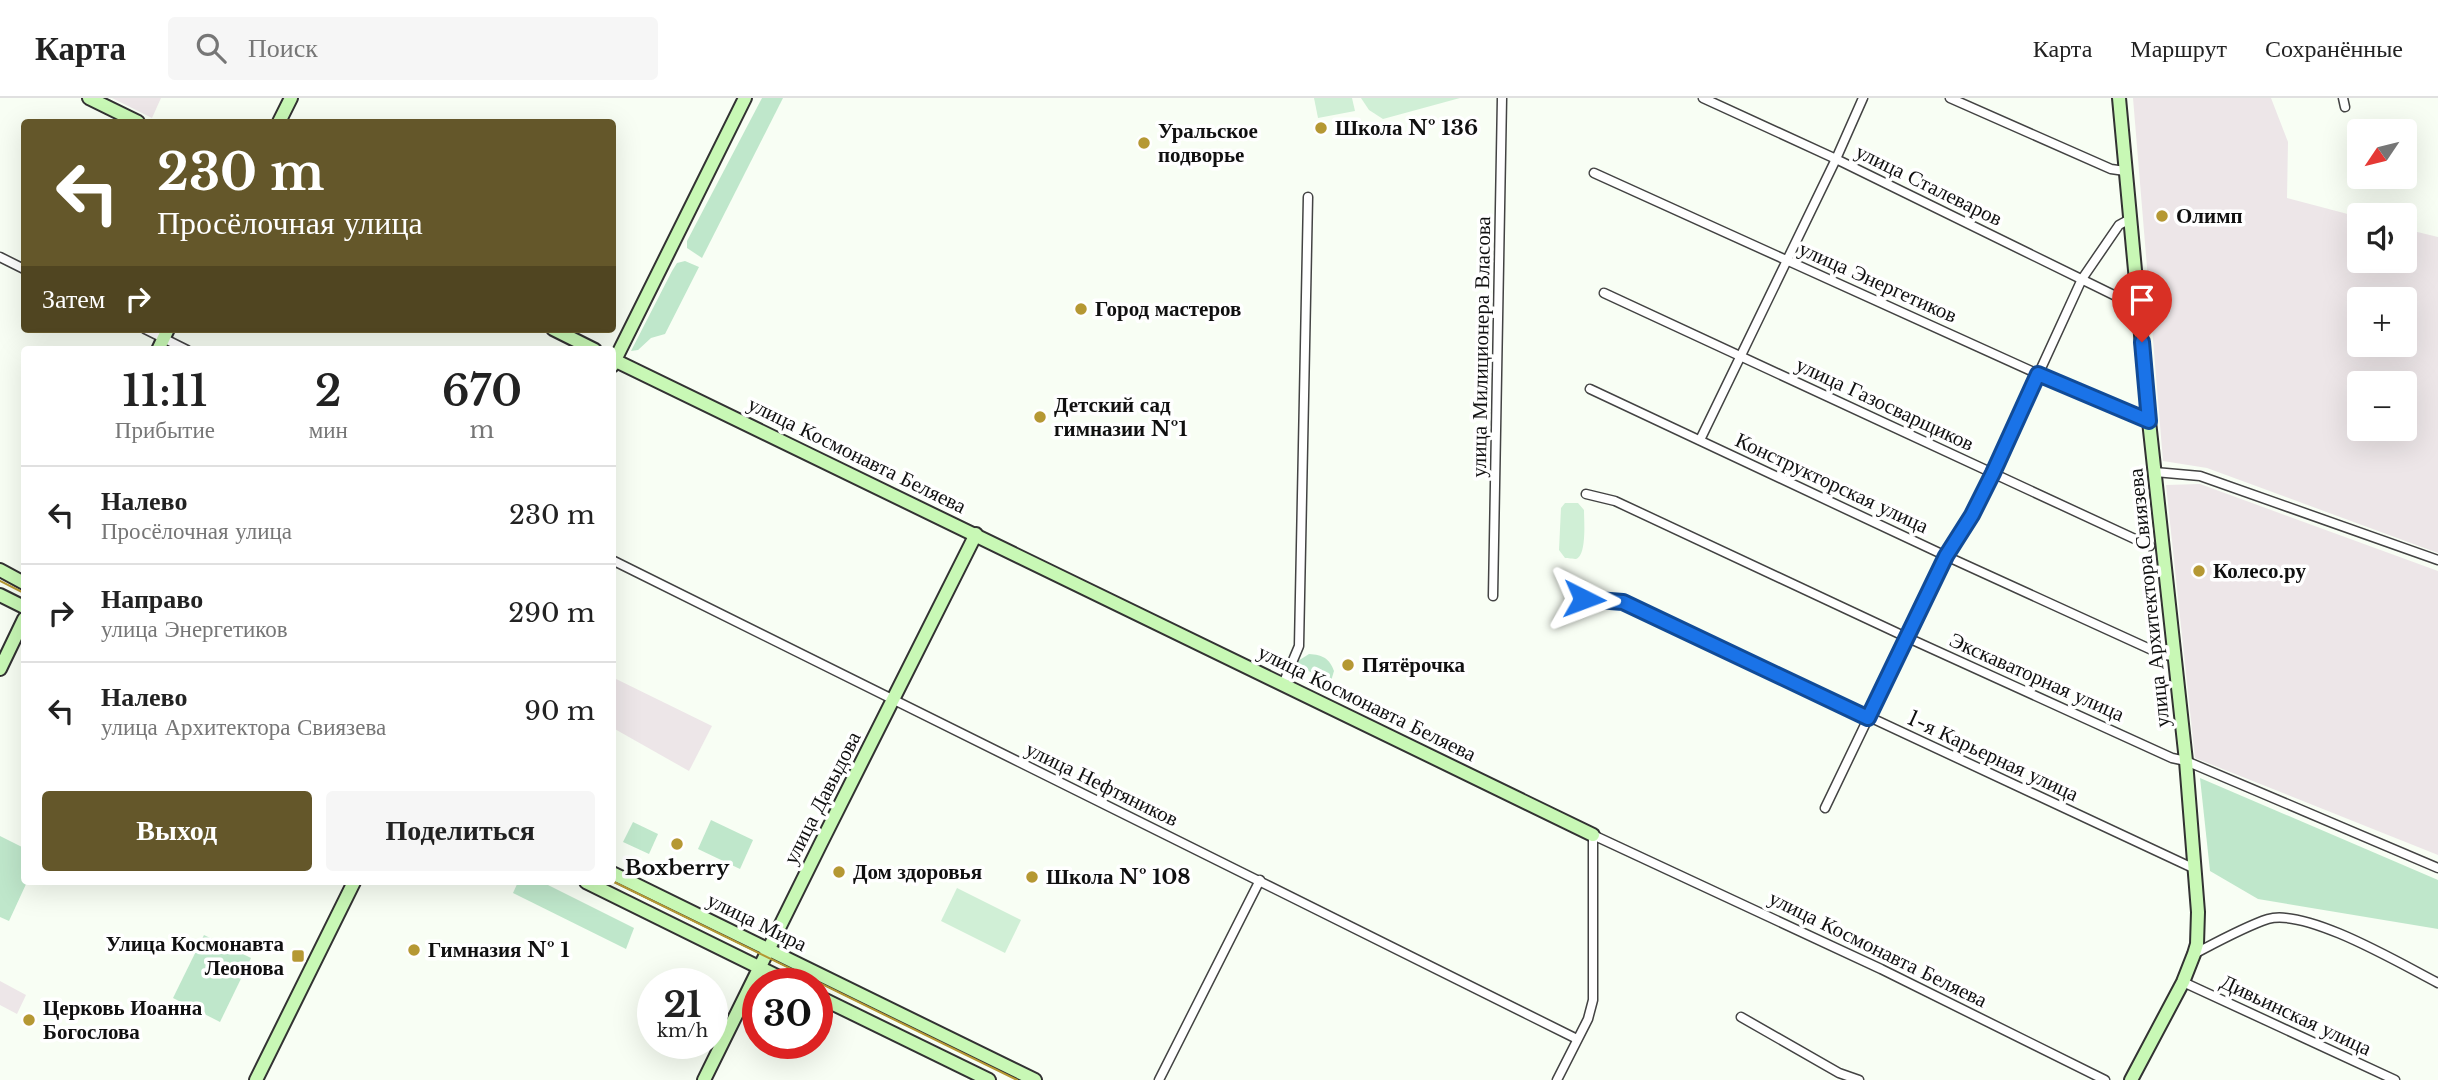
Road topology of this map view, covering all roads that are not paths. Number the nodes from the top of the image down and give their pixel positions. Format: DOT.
graph roads {
  1 [pos="89,98"];
  2 [pos="291,98"];
  3 [pos="745,98"];
  4 [pos="1502,98"];
  5 [pos="1703,98"];
  6 [pos="1863,98"];
  7 [pos="1950,98"];
  8 [pos="2119,98"];
  9 [pos="132,119"];
  10 [pos="280,119"];
  11 [pos="1836,159"];
  12 [pos="2125,171"];
  13 [pos="1594,173"];
  14 [pos="1308,197"];
  15 [pos="2130,219"];
  16 [pos="0,257"];
  17 [pos="1787,260"];
  18 [pos="21,268"];
  19 [pos="2082,279"];
  20 [pos="1604,293"];
  21 [pos="2138,304"];
  22 [pos="561,333"];
  23 [pos="587,346"];
  24 [pos="616,355"];
  25 [pos="1741,357"];
  26 [pos="616,362"];
  27 [pos="2038,374"];
  28 [pos="1590,389"];
  29 [pos="2149,421"];
  30 [pos="1700,440"];
  31 [pos="2155,472"];
  32 [pos="1993,473"];
  33 [pos="1586,494"];
  34 [pos="976,534"];
  35 [pos="2150,547"];
  36 [pos="1946,556"];
  37 [pos="2438,560"];
  38 [pos="616,562"];
  39 [pos="0,570"];
  40 [pos="21,581"];
  41 [pos="0,595"];
  42 [pos="1493,596"];
  43 [pos="1584,599"];
  44 [pos="21,606"];
  45 [pos="21,625"];
  46 [pos="1906,637"];
  47 [pos="2175,656"];
  48 [pos="0,669"];
  49 [pos="1283,684"];
  50 [pos="892,702"];
  51 [pos="1868,718"];
  52 [pos="2186,761"];
  53 [pos="1825,808"];
  54 [pos="1593,835"];
  55 [pos="2438,868"];
  56 [pos="2195,869"];
  57 [pos="616,875"];
  58 [pos="1260,880"];
  59 [pos="353,885"];
  60 [pos="592,885"];
  61 [pos="768,949"];
  62 [pos="2194,954"];
  63 [pos="760,967"];
  64 [pos="2183,982"];
  65 [pos="2438,983"];
  66 [pos="833,1004"];
  67 [pos="1741,1017"];
  68 [pos="1577,1039"];
  69 [pos="256,1080"];
  70 [pos="705,1080"];
  71 [pos="989,1080"];
  72 [pos="1035,1080"];
  73 [pos="1160,1080"];
  74 [pos="1557,1080"];
  75 [pos="1858,1080"];
  76 [pos="2105,1080"];
  77 [pos="2131,1080"];
  78 [pos="2395,1080"];
  1 -- 9 [label="main road"];
  2 -- 10 [label="main road"];
  3 -- 24 [label="main road"];
  4 -- 42 [label="street, улица Милиционера Власова"];
  5 -- 11 [label="street, улица Сталеваров"];
  6 -- 11 [label="street"];
  7 -- 12 [label="street"];
  8 -- 12 [label="main road, улица Архитектора Свиязева"];
  11 -- 17 [label="street"];
  11 -- 19 [label="street, улица Сталеваров"];
  12 -- 15 [label="main road, улица Архитектора Свиязева"];
  13 -- 17 [label="street, улица Энергетиков"];
  14 -- 49 [label="street"];
  15 -- 19 [label="street"];
  15 -- 21 [label="main road, улица Архитектора Свиязева"];
  16 -- 18 [label="street"];
  17 -- 25 [label="street"];
  17 -- 27 [label="street, улица Энергетиков"];
  19 -- 21 [label="street, улица Сталеваров"];
  19 -- 27 [label="street"];
  20 -- 25 [label="street, улица Газосварщиков"];
  21 -- 29 [label="main road, улица Архитектора Свиязева"];
  22 -- 23 [label="main road"];
  25 -- 30 [label="street"];
  25 -- 32 [label="street, улица Газосварщиков"];
  26 -- 34 [label="main road, улица Космонавта Беляева"];
  27 -- 29 [label="street, улица Энергетиков"];
  27 -- 32 [label="street"];
  28 -- 30 [label="street, Конструкторская улица"];
  29 -- 31 [label="main road, улица Архитектора Свиязева"];
  30 -- 36 [label="street, Конструкторская улица"];
  31 -- 37 [label="street"];
  31 -- 47 [label="main road, улица Архитектора Свиязева"];
  32 -- 35 [label="street, улица Газосварщиков"];
  32 -- 36 [label="street"];
  33 -- 46 [label="street, Экскаваторная улица"];
  34 -- 49 [label="main road, улица Космонавта Беляева"];
  34 -- 50 [label="main road, улица Давыдова"];
  36 -- 46 [label="street"];
  36 -- 47 [label="street, Конструкторская улица"];
  38 -- 50 [label="street, улица Нефтяников"];
  39 -- 40 [label="main road"];
  41 -- 44 [label="main road"];
  43 -- 51 [label="street, 1-я Карьерная улица"];
  45 -- 48 [label="main road"];
  46 -- 51 [label="street"];
  46 -- 52 [label="street, Экскаваторная улица"];
  47 -- 52 [label="main road, улица Архитектора Свиязева"];
  49 -- 54 [label="main road, улица Космонавта Беляева"];
  50 -- 58 [label="street, улица Нефтяников"];
  50 -- 61 [label="main road, улица Давыдова"];
  51 -- 53 [label="street"];
  51 -- 56 [label="street, 1-я Карьерная улица"];
  52 -- 55 [label="street, Экскаваторная улица"];
  52 -- 56 [label="main road, улица Архитектора Свиязева"];
  54 -- 68 [label="street"];
  54 -- 76 [label="street, улица Космонавта Беляева"];
  56 -- 62 [label="main road, улица Архитектора Свиязева"];
  57 -- 61 [label="main road, улица Мира"];
  58 -- 68 [label="street, улица Нефтяников"];
  58 -- 73 [label="street"];
  59 -- 69 [label="main road"];
  60 -- 63 [label="main road, улица Мира"];
  61 -- 63 [label="main road, улица Давыдова"];
  61 -- 72 [label="main road, улица Мира"];
  62 -- 64 [label="main road, улица Архитектора Свиязева"];
  62 -- 65 [label="street"];
  63 -- 70 [label="main road, улица Давыдова"];
  64 -- 77 [label="main road, улица Архитектора Свиязева"];
  64 -- 78 [label="street, Дивьинская улица"];
  66 -- 71 [label="main road"];
  67 -- 75 [label="street"];
  68 -- 74 [label="street"];
}
